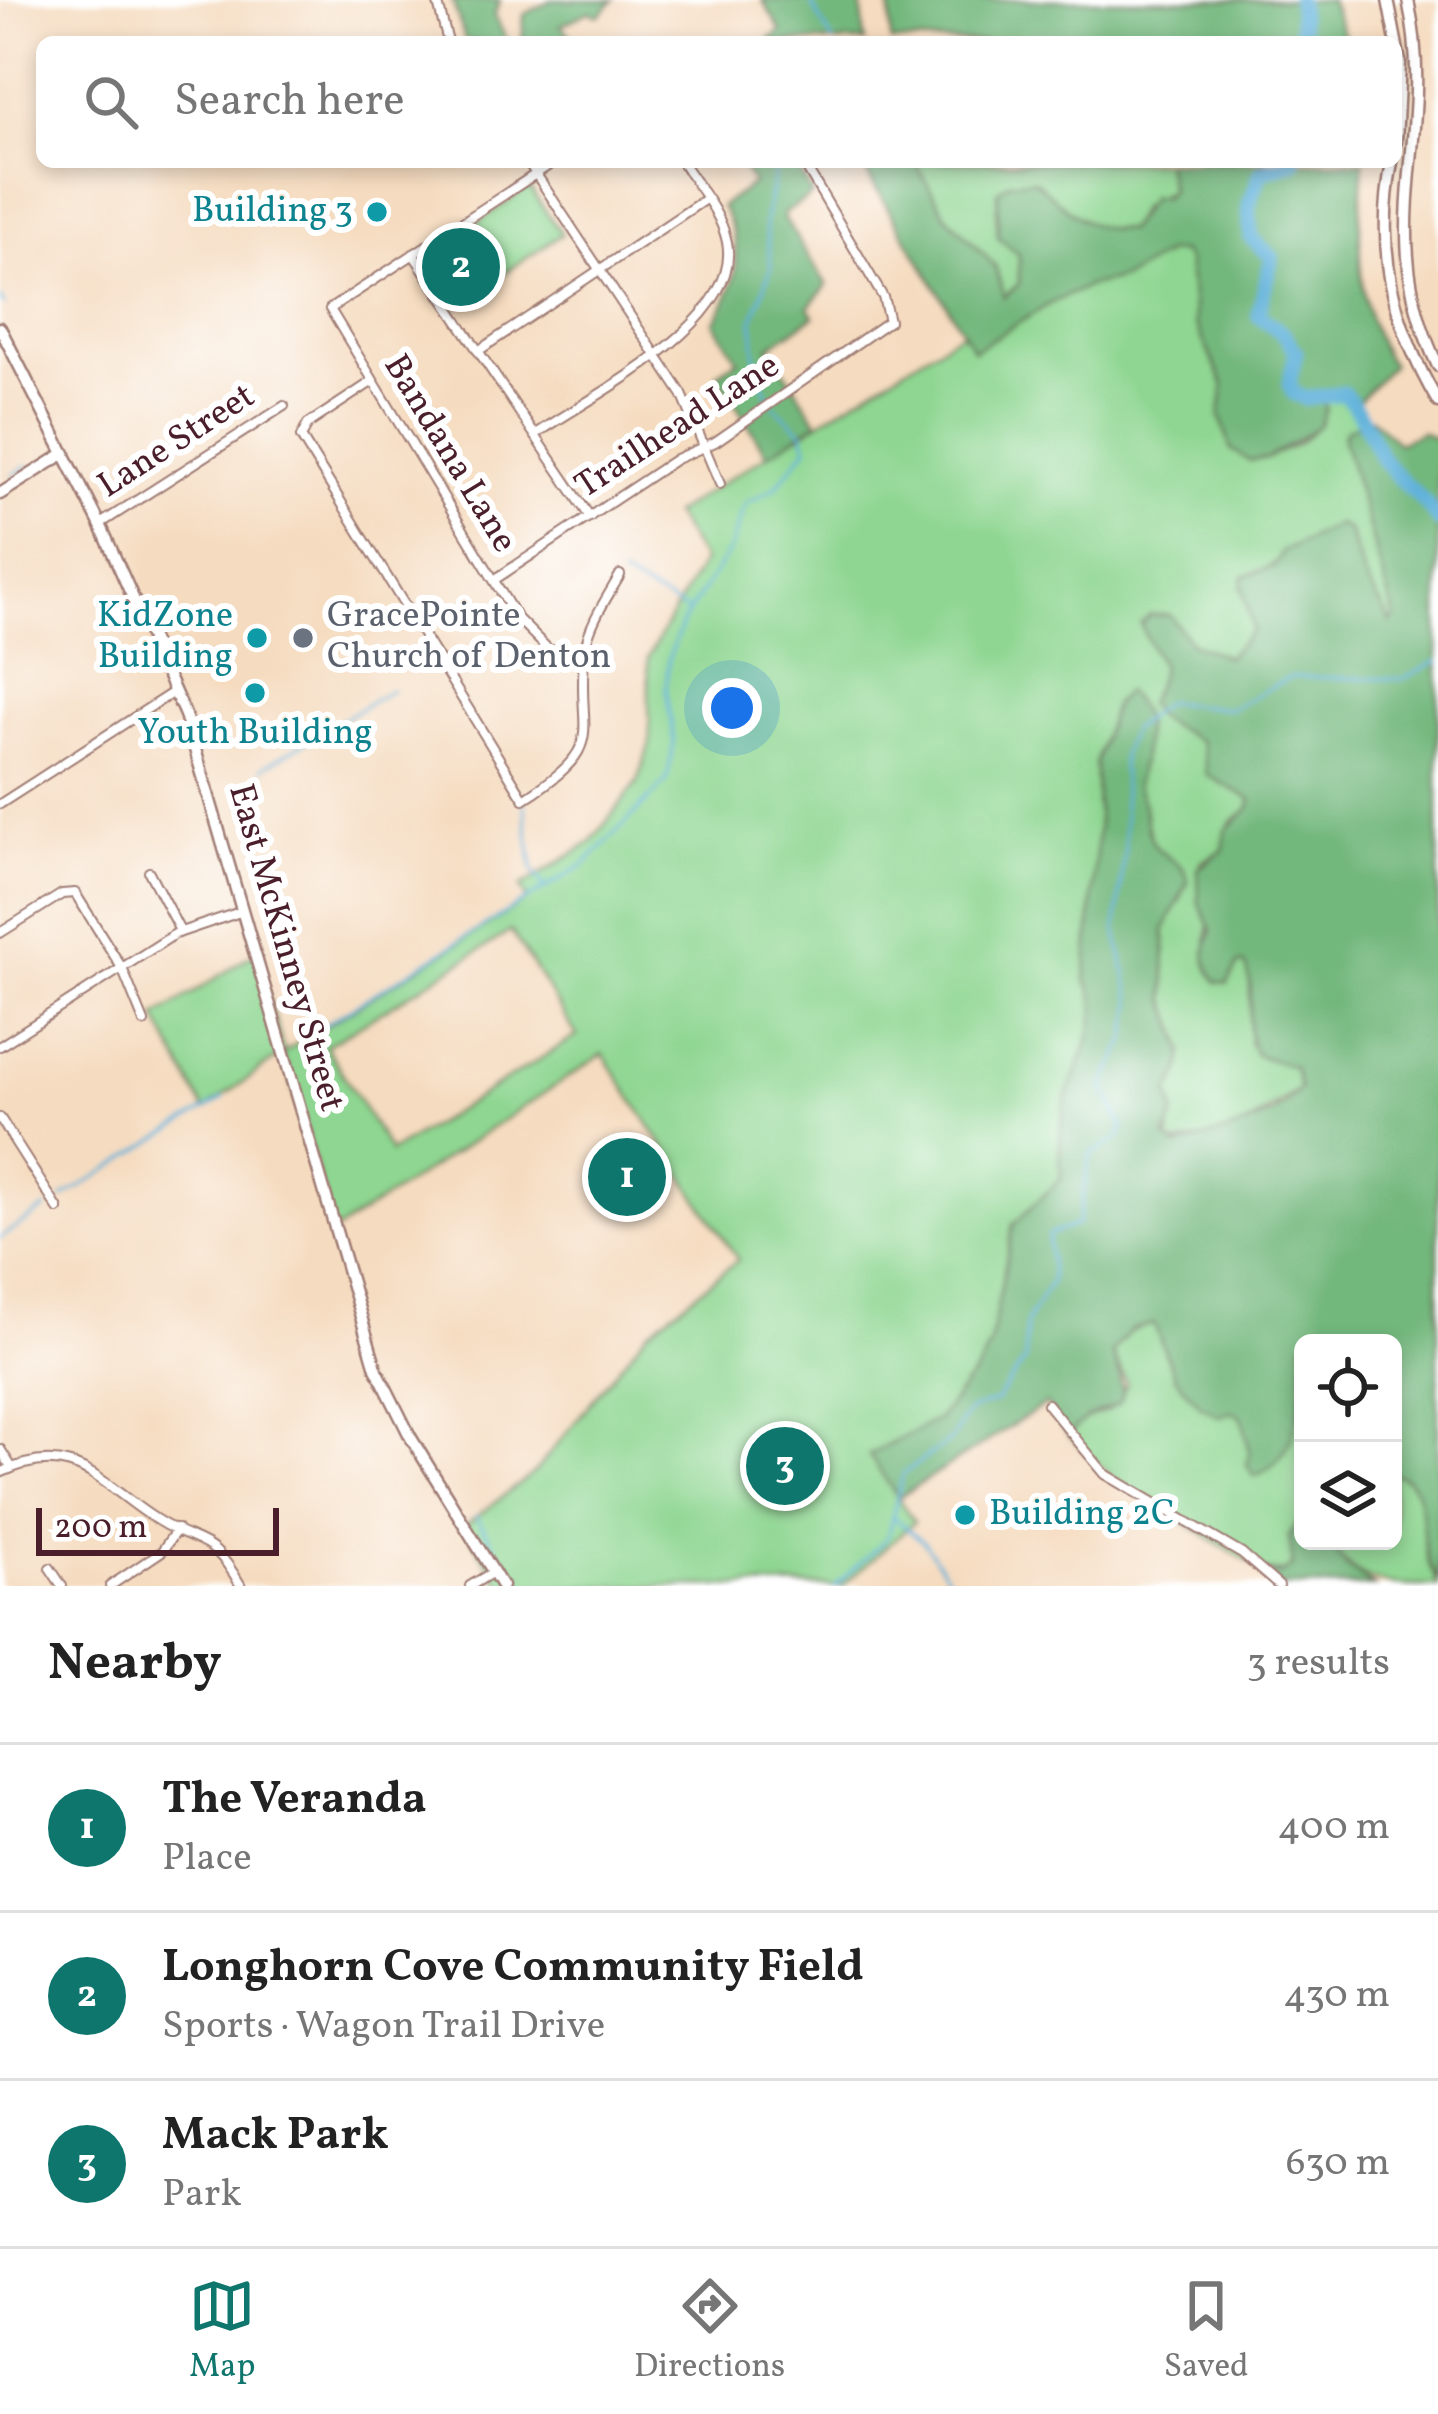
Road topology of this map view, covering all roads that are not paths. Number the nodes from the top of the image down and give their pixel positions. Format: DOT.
graph roads {
  1 [pos="437,0"];
  2 [pos="1388,0"];
  3 [pos="1408,0"];
  4 [pos="446,36"];
  5 [pos="1395,36"];
  6 [pos="530,168"];
  7 [pos="532,168"];
  8 [pos="686,168"];
  9 [pos="807,168"];
  10 [pos="1391,168"];
  11 [pos="706,199"];
  12 [pos="413,253"];
  13 [pos="599,269"];
  14 [pos="0,328"];
  15 [pos="478,351"];
  16 [pos="655,352"];
  17 [pos="1438,367"];
  18 [pos="374,381"];
  19 [pos="1438,402"];
  20 [pos="284,406"];
  21 [pos="535,435"];
  22 [pos="703,448"];
  23 [pos="65,453"];
  24 [pos="720,484"];
  25 [pos="0,494"];
  26 [pos="590,517"];
  27 [pos="100,524"];
  28 [pos="620,574"];
  29 [pos="494,580"];
  30 [pos="584,660"];
  31 [pos="175,691"];
  32 [pos="0,804"];
  33 [pos="149,872"];
  34 [pos="244,910"];
  35 [pos="180,931"];
  36 [pos="0,933"];
  37 [pos="122,968"];
  38 [pos="144,1022"];
  39 [pos="0,1046"];
  40 [pos="0,1118"];
  41 [pos="58,1209"];
  42 [pos="1047,1404"];
  43 [pos="0,1449"];
  44 [pos="12,1468"];
  45 [pos="0,1473"];
  46 [pos="177,1528"];
  47 [pos="50,1568"];
  48 [pos="493,1572"];
  49 [pos="62,1586"];
  50 [pos="110,1586"];
  51 [pos="242,1586"];
  52 [pos="470,1586"];
  53 [pos="502,1586"];
  54 [pos="1279,1586"];
  1 -- 4 [label="street"];
  2 -- 5 [label="main road"];
  3 -- 17 [label="main road"];
  6 -- 12 [label="street"];
  7 -- 13 [label="street"];
  8 -- 11 [label="street"];
  9 -- 22 [label="street, Trailhead Lane"];
  10 -- 19 [label="main road"];
  11 -- 13 [label="street"];
  11 -- 16 [label="street"];
  12 -- 15 [label="street"];
  12 -- 18 [label="street, Bandana Lane"];
  13 -- 15 [label="street"];
  13 -- 16 [label="street"];
  14 -- 23 [label="main road, East McKinney Street"];
  15 -- 21 [label="street"];
  16 -- 21 [label="street"];
  16 -- 22 [label="street"];
  18 -- 29 [label="street, Bandana Lane"];
  18 -- 30 [label="street"];
  20 -- 27 [label="street, Lane Street"];
  21 -- 26 [label="street"];
  22 -- 24 [label="street"];
  22 -- 26 [label="street, Trailhead Lane"];
  23 -- 25 [label="main road"];
  23 -- 27 [label="main road, East McKinney Street"];
  26 -- 29 [label="street, Trailhead Lane"];
  27 -- 31 [label="main road, East McKinney Street"];
  28 -- 30 [label="street"];
  29 -- 30 [label="street, Bandana Lane"];
  31 -- 32 [label="street"];
  31 -- 34 [label="main road, East McKinney Street"];
  33 -- 35 [label="street"];
  34 -- 35 [label="street"];
  34 -- 48 [label="main road, East McKinney Street"];
  35 -- 37 [label="street"];
  36 -- 37 [label="street"];
  37 -- 38 [label="street"];
  37 -- 39 [label="street"];
  40 -- 41 [label="street"];
  42 -- 54 [label="street"];
  43 -- 44 [label="street"];
  44 -- 45 [label="street"];
  44 -- 46 [label="street"];
  46 -- 50 [label="street"];
  46 -- 51 [label="street"];
  47 -- 49 [label="street"];
  48 -- 52 [label="street"];
  48 -- 53 [label="main road, East McKinney Street"];
}
